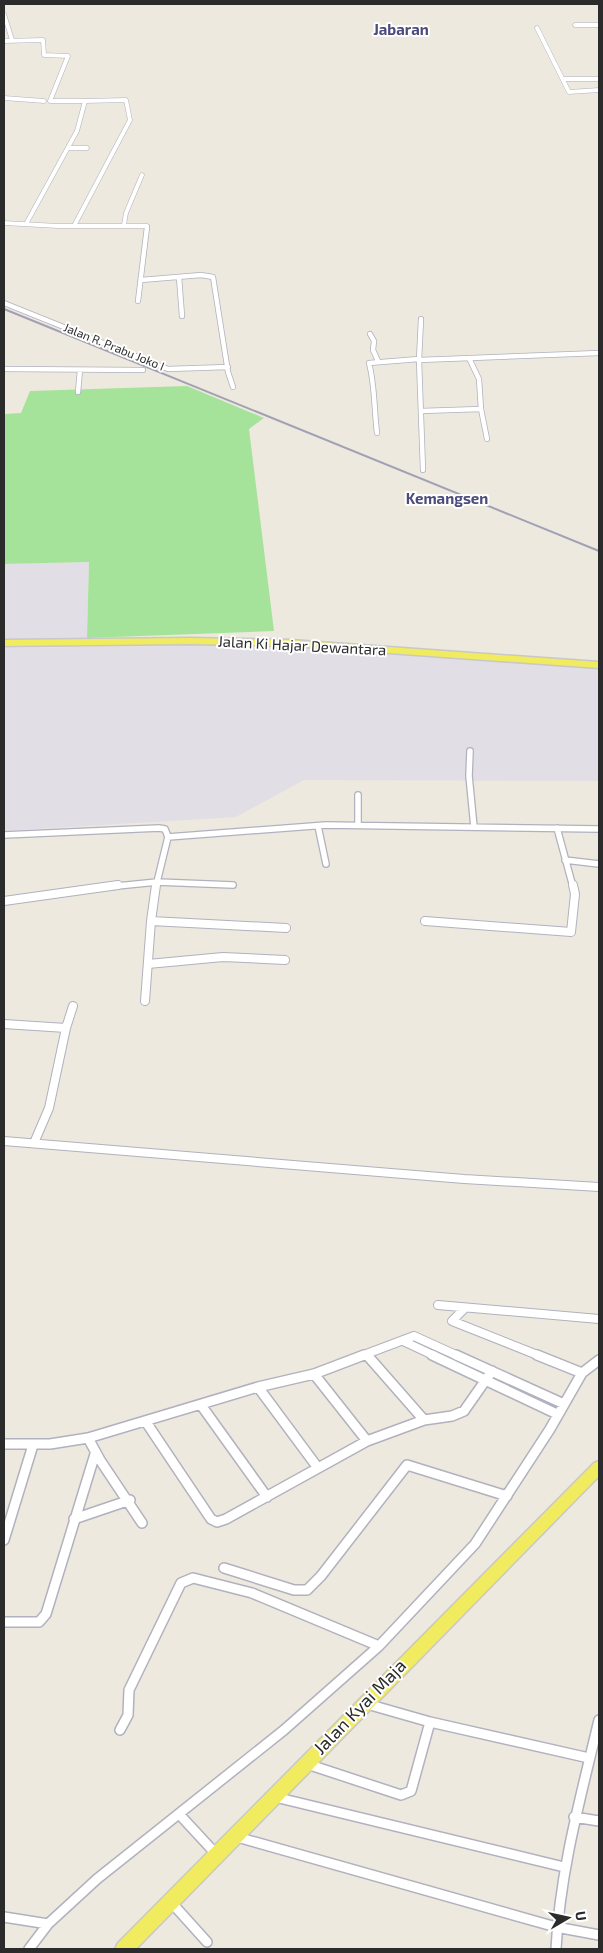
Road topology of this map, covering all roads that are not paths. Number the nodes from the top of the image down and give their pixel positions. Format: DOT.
graph roads {
  1 [pos="4,17"];
  2 [pos="574,25"];
  3 [pos="599,25"];
  4 [pos="537,28"];
  5 [pos="12,40"];
  6 [pos="4,41"];
  7 [pos="563,79"];
  8 [pos="599,79"];
  9 [pos="599,90"];
  10 [pos="4,98"];
  11 [pos="44,101"];
  12 [pos="85,101"];
  13 [pos="68,148"];
  14 [pos="87,148"];
  15 [pos="142,175"];
  16 [pos="4,223"];
  17 [pos="26,224"];
  18 [pos="124,225"];
  19 [pos="74,226"];
  20 [pos="179,277"];
  21 [pos="141,280"];
  22 [pos="138,301"];
  23 [pos="4,303"];
  24 [pos="182,316"];
  25 [pos="421,320"];
  26 [pos="370,334"];
  27 [pos="599,353"];
  28 [pos="469,358"];
  29 [pos="419,360"];
  30 [pos="378,361"];
  31 [pos="228,367"];
  32 [pos="4,369"];
  33 [pos="80,370"];
  34 [pos="143,370"];
  35 [pos="233,387"];
  36 [pos="78,392"];
  37 [pos="481,409"];
  38 [pos="421,411"];
  39 [pos="377,433"];
  40 [pos="487,439"];
  41 [pos="422,470"];
  42 [pos="4,643"];
  43 [pos="599,665"];
  44 [pos="470,751"];
  45 [pos="358,795"];
  46 [pos="358,825"];
  47 [pos="318,826"];
  48 [pos="474,827"];
  49 [pos="557,828"];
  50 [pos="599,829"];
  51 [pos="4,835"];
  52 [pos="168,837"];
  53 [pos="565,860"];
  54 [pos="326,864"];
  55 [pos="599,864"];
  56 [pos="157,882"];
  57 [pos="233,885"];
  58 [pos="4,901"];
  59 [pos="151,921"];
  60 [pos="424,921"];
  61 [pos="286,928"];
  62 [pos="285,960"];
  63 [pos="148,964"];
  64 [pos="145,1002"];
  65 [pos="73,1006"];
  66 [pos="4,1024"];
  67 [pos="66,1028"];
  68 [pos="4,1141"];
  69 [pos="34,1143"];
  70 [pos="599,1187"];
  71 [pos="438,1305"];
  72 [pos="464,1309"];
  73 [pos="599,1319"];
  74 [pos="403,1341"];
  75 [pos="367,1355"];
  76 [pos="599,1360"];
  77 [pos="492,1371"];
  78 [pos="582,1373"];
  79 [pos="314,1374"];
  80 [pos="486,1380"];
  81 [pos="258,1387"];
  82 [pos="201,1404"];
  83 [pos="564,1404"];
  84 [pos="557,1414"];
  85 [pos="424,1420"];
  86 [pos="146,1422"];
  87 [pos="88,1438"];
  88 [pos="366,1441"];
  89 [pos="4,1444"];
  90 [pos="33,1445"];
  91 [pos="95,1454"];
  92 [pos="599,1467"];
  93 [pos="318,1468"];
  94 [pos="507,1496"];
  95 [pos="267,1497"];
  96 [pos="130,1500"];
  97 [pos="74,1519"];
  98 [pos="142,1523"];
  99 [pos="4,1540"];
  100 [pos="224,1568"];
  101 [pos="4,1622"];
  102 [pos="379,1646"];
  103 [pos="366,1704"];
  104 [pos="599,1720"];
  105 [pos="430,1722"];
  106 [pos="120,1730"];
  107 [pos="597,1741"];
  108 [pos="589,1758"];
  109 [pos="304,1764"];
  110 [pos="272,1796"];
  111 [pos="179,1814"];
  112 [pos="574,1817"];
  113 [pos="599,1821"];
  114 [pos="234,1836"];
  115 [pos="216,1854"];
  116 [pos="564,1867"];
  117 [pos="171,1901"];
  118 [pos="4,1918"];
  119 [pos="48,1924"];
  120 [pos="556,1927"];
  121 [pos="599,1935"];
  122 [pos="207,1942"];
  123 [pos="29,1949"];
  124 [pos="124,1949"];
  125 [pos="556,1949"];
  1 -- 5 [label="street"];
  2 -- 3 [label="street"];
  4 -- 7 [label="street"];
  5 -- 6 [label="street"];
  5 -- 12 [label="street"];
  7 -- 8 [label="street"];
  7 -- 9 [label="street"];
  10 -- 11 [label="street"];
  12 -- 13 [label="street"];
  12 -- 19 [label="street"];
  13 -- 14 [label="street"];
  13 -- 17 [label="street"];
  15 -- 18 [label="street"];
  16 -- 17 [label="street"];
  17 -- 19 [label="street"];
  18 -- 19 [label="street"];
  18 -- 21 [label="street"];
  20 -- 21 [label="street"];
  20 -- 24 [label="street"];
  20 -- 31 [label="street"];
  21 -- 22 [label="street"];
  23 -- 31 [label="street, Jalan R. Prabu Joko I"];
  25 -- 29 [label="street"];
  26 -- 30 [label="street"];
  27 -- 28 [label="street"];
  28 -- 29 [label="street"];
  28 -- 37 [label="street"];
  29 -- 30 [label="street"];
  29 -- 38 [label="street"];
  30 -- 39 [label="street"];
  31 -- 35 [label="street"];
  32 -- 33 [label="street"];
  33 -- 34 [label="street"];
  33 -- 36 [label="street"];
  37 -- 38 [label="street"];
  37 -- 40 [label="street"];
  38 -- 41 [label="street"];
  42 -- 43 [label="main road, Jalan Ki Hajar Dewantara"];
  44 -- 48 [label="street"];
  45 -- 46 [label="street"];
  46 -- 47 [label="street"];
  46 -- 48 [label="street"];
  47 -- 52 [label="street"];
  47 -- 54 [label="street"];
  48 -- 49 [label="street"];
  49 -- 50 [label="street"];
  49 -- 53 [label="street"];
  51 -- 52 [label="street"];
  52 -- 56 [label="street"];
  53 -- 55 [label="street"];
  53 -- 60 [label="street"];
  56 -- 57 [label="street"];
  56 -- 58 [label="street"];
  56 -- 59 [label="street"];
  59 -- 61 [label="street"];
  59 -- 63 [label="street"];
  62 -- 63 [label="street"];
  63 -- 64 [label="street"];
  65 -- 67 [label="street"];
  66 -- 67 [label="street"];
  67 -- 69 [label="street"];
  68 -- 69 [label="street"];
  69 -- 70 [label="street"];
  71 -- 72 [label="street"];
  72 -- 73 [label="street"];
  72 -- 78 [label="street"];
  74 -- 75 [label="street"];
  74 -- 77 [label="street"];
  74 -- 80 [label="street"];
  75 -- 79 [label="street"];
  75 -- 85 [label="street"];
  76 -- 78 [label="street"];
  77 -- 80 [label="street"];
  77 -- 83 [label="street"];
  78 -- 83 [label="street"];
  79 -- 81 [label="street"];
  79 -- 88 [label="street"];
  80 -- 84 [label="street"];
  80 -- 85 [label="street"];
  81 -- 82 [label="street"];
  81 -- 93 [label="street"];
  82 -- 86 [label="street"];
  82 -- 95 [label="street"];
  83 -- 84 [label="street"];
  84 -- 94 [label="street"];
  85 -- 88 [label="street"];
  86 -- 87 [label="street"];
  86 -- 95 [label="street"];
  87 -- 90 [label="street"];
  87 -- 91 [label="street"];
  88 -- 93 [label="street"];
  89 -- 90 [label="street"];
  90 -- 99 [label="street"];
  91 -- 96 [label="street"];
  91 -- 97 [label="street"];
  92 -- 103 [label="main road, Jalan Kyai Maja"];
  93 -- 95 [label="street"];
  94 -- 100 [label="street"];
  94 -- 102 [label="street"];
  96 -- 97 [label="street"];
  96 -- 98 [label="street"];
  97 -- 101 [label="street"];
  102 -- 106 [label="street"];
  102 -- 111 [label="street"];
  103 -- 105 [label="street"];
  103 -- 109 [label="main road, Jalan Kyai Maja"];
  104 -- 107 [label="street"];
  105 -- 108 [label="street"];
  105 -- 109 [label="street"];
  107 -- 108 [label="street"];
  108 -- 112 [label="street"];
  109 -- 110 [label="main road, Jalan Kyai Maja"];
  110 -- 114 [label="main road, Jalan Kyai Maja"];
  110 -- 116 [label="street"];
  111 -- 115 [label="street"];
  111 -- 119 [label="street"];
  112 -- 113 [label="street"];
  112 -- 116 [label="street"];
  114 -- 115 [label="main road, Jalan Kyai Maja"];
  114 -- 120 [label="street"];
  115 -- 117 [label="main road, Jalan Kyai Maja"];
  116 -- 120 [label="street"];
  117 -- 122 [label="street"];
  117 -- 124 [label="main road, Jalan Kyai Maja"];
  118 -- 119 [label="street"];
  119 -- 123 [label="street"];
  120 -- 121 [label="street"];
  120 -- 125 [label="street"];
}
